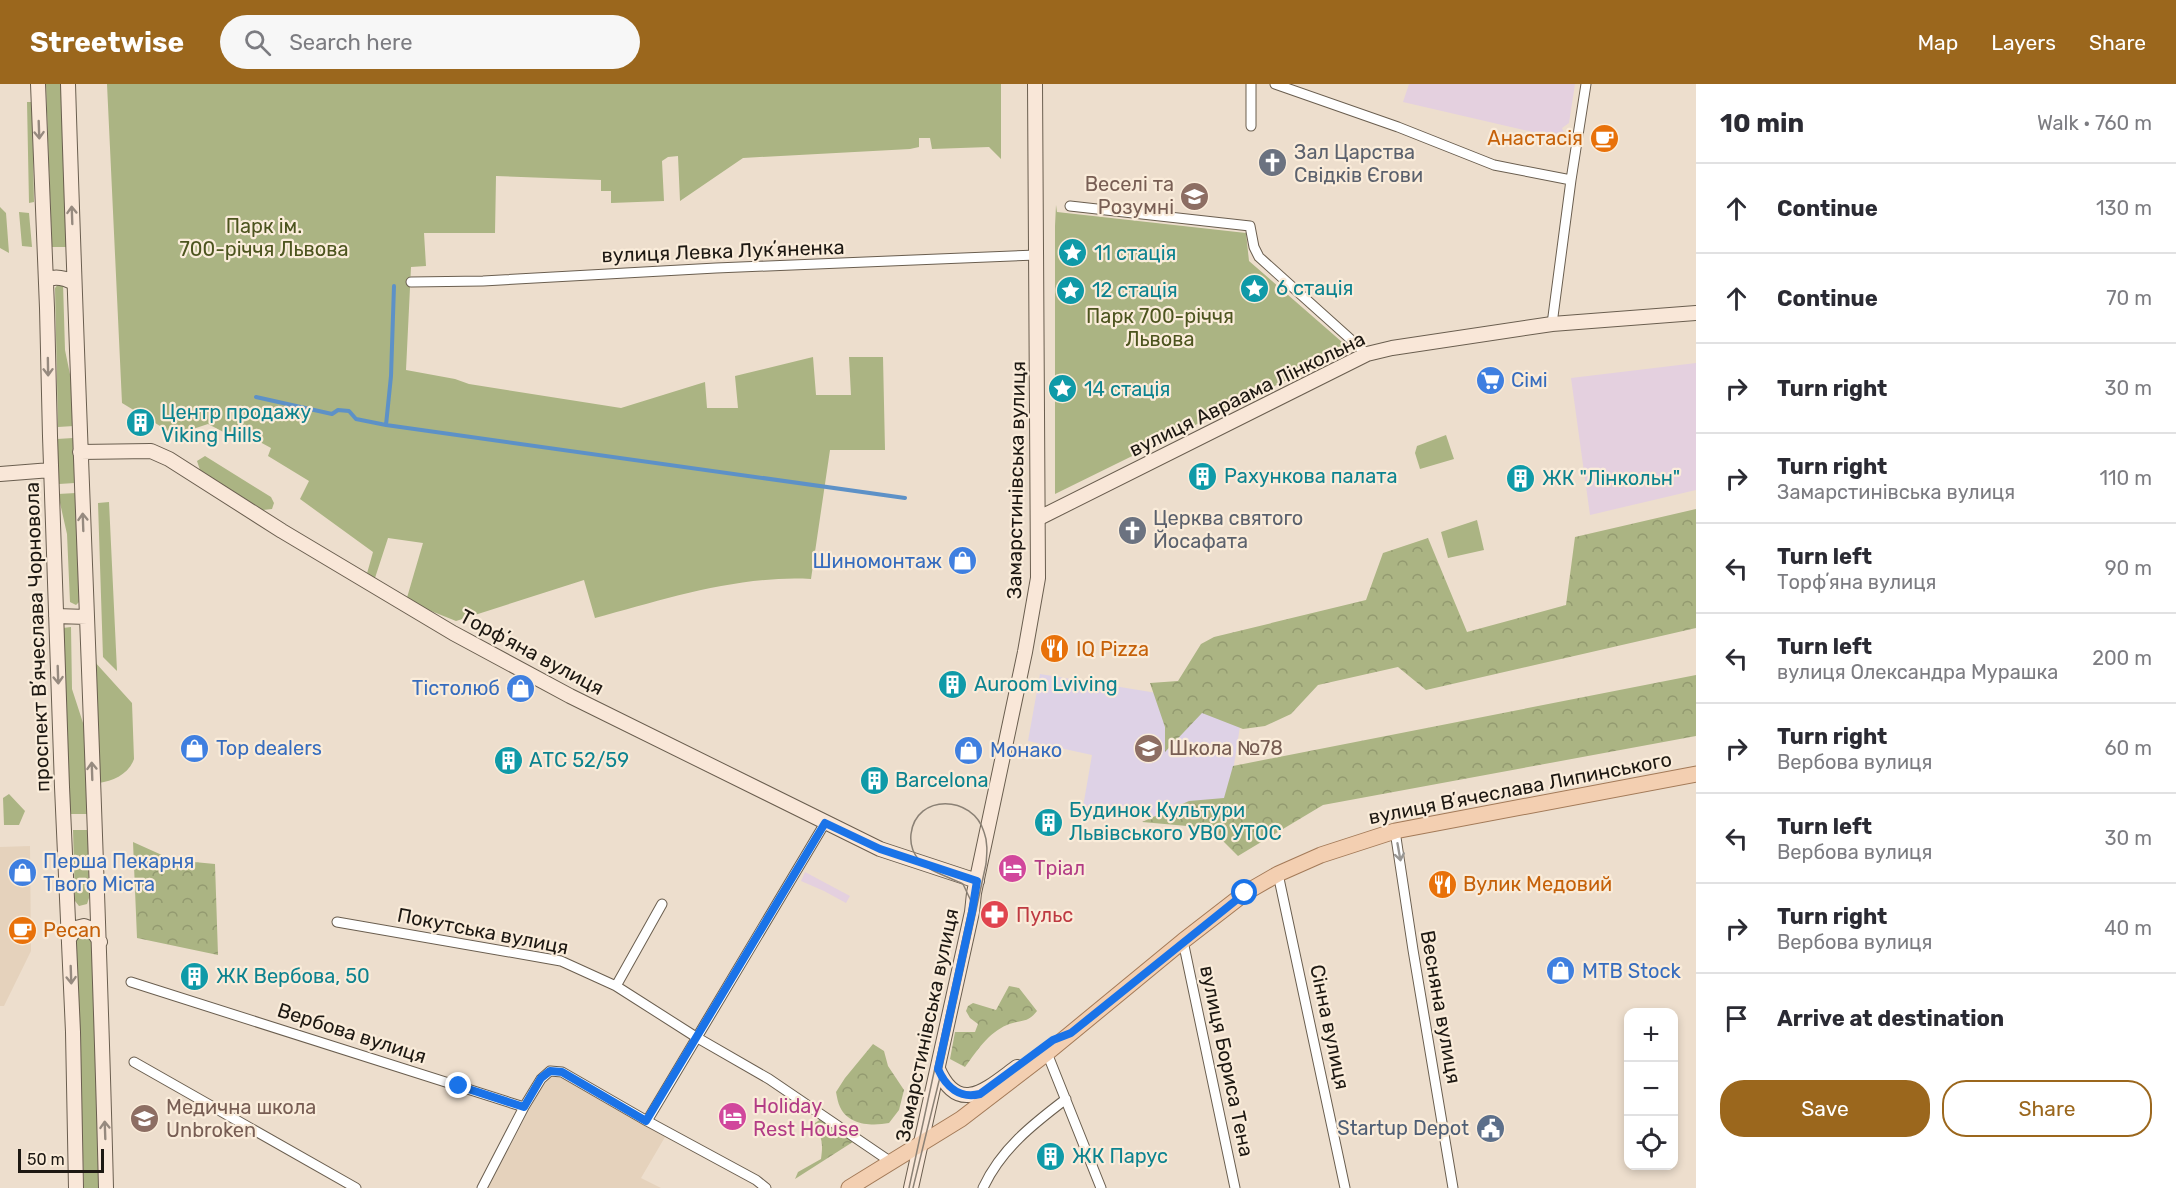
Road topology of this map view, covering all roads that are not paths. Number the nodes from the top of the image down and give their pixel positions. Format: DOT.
graph roads {
  1 [pos="38,84"];
  2 [pos="68,84"];
  3 [pos="1035,84"];
  4 [pos="1251,84"];
  5 [pos="1275,84"];
  6 [pos="1586,84"];
  7 [pos="1251,126"];
  8 [pos="1570,180"];
  9 [pos="1070,206"];
  10 [pos="1037,255"];
  11 [pos="46,280"];
  12 [pos="411,282"];
  13 [pos="74,283"];
  14 [pos="1696,313"];
  15 [pos="1552,324"];
  16 [pos="1367,354"];
  17 [pos="80,452"];
  18 [pos="51,470"];
  19 [pos="0,474"];
  20 [pos="1039,518"];
  21 [pos="57,616"];
  22 [pos="87,617"];
  23 [pos="1696,774"];
  24 [pos="825,823"];
  25 [pos="1395,831"];
  26 [pos="1278,874"];
  27 [pos="977,881"];
  28 [pos="98,904"];
  29 [pos="663,904"];
  30 [pos="68,906"];
  31 [pos="338,922"];
  32 [pos="70,937"];
  33 [pos="1183,941"];
  34 [pos="100,942"];
  35 [pos="131,982"];
  36 [pos="616,986"];
  37 [pos="1071,1033"];
  38 [pos="696,1037"];
  39 [pos="1047,1053"];
  40 [pos="134,1062"];
  41 [pos="938,1069"];
  42 [pos="1066,1099"];
  43 [pos="524,1107"];
  44 [pos="646,1121"];
  45 [pos="920,1145"];
  46 [pos="891,1162"];
  47 [pos="857,1187"];
  48 [pos="76,1188"];
  49 [pos="106,1188"];
  50 [pos="356,1188"];
  51 [pos="482,1188"];
  52 [pos="766,1188"];
  53 [pos="911,1188"];
  54 [pos="983,1188"];
  55 [pos="1101,1188"];
  56 [pos="1235,1188"];
  57 [pos="1345,1188"];
  58 [pos="1454,1188"];
  1 -- 11 [label="main road, проспект Вʼячеслава Чорновола, one-way"];
  13 -- 2 [label="main road, one-way"];
  3 -- 10 [label="main road, Замарстинівська вулиця"];
  4 -- 7 [label="street"];
  5 -- 8 [label="street"];
  6 -- 8 [label="street"];
  8 -- 15 [label="street"];
  9 -- 16 [label="street"];
  10 -- 12 [label="street, вулиця Левка Лукʼяненка"];
  10 -- 20 [label="main road, Замарстинівська вулиця"];
  11 -- 13 [label="main road"];
  11 -- 18 [label="main road, проспект Вʼячеслава Чорновола, one-way"];
  13 -- 17 [label="main road"];
  14 -- 15 [label="main road, вулиця Авраама Лінкольна"];
  15 -- 16 [label="main road, вулиця Авраама Лінкольна"];
  16 -- 20 [label="main road, вулиця Авраама Лінкольна"];
  22 -- 17 [label="main road, one-way"];
  17 -- 24 [label="main road, Торфʼяна вулиця"];
  18 -- 19 [label="main road"];
  18 -- 21 [label="main road, проспект Вʼячеслава Чорновола"];
  20 -- 27 [label="main road, Замарстинівська вулиця"];
  21 -- 22 [label="main road"];
  21 -- 30 [label="main road, проспект Вʼячеслава Чорновола, one-way"];
  28 -- 22 [label="main road, one-way"];
  23 -- 25 [label="main road, вулиця Вʼячеслава Липинського"];
  24 -- 27 [label="main road, Торфʼяна вулиця"];
  24 -- 38 [label="street"];
  25 -- 26 [label="main road, вулиця Вʼячеслава Липинського"];
  25 -- 58 [label="street, Весняна вулиця, one-way"];
  26 -- 33 [label="main road, вулиця Вʼячеслава Липинського"];
  26 -- 57 [label="street, Сінна вулиця"];
  27 -- 41 [label="main road, Замарстинівська вулиця"];
  28 -- 30 [label="main road"];
  28 -- 34 [label="main road"];
  29 -- 36 [label="street"];
  30 -- 32 [label="main road, проспект Вʼячеслава Чорновола"];
  31 -- 36 [label="street, Покутська вулиця"];
  32 -- 34 [label="main road"];
  32 -- 48 [label="main road, проспект Вʼячеслава Чорновола, one-way"];
  33 -- 37 [label="main road, вулиця Вʼячеслава Липинського"];
  33 -- 56 [label="street, вулиця Бориса Тена"];
  49 -- 34 [label="main road, one-way"];
  35 -- 43 [label="street, Вербова вулиця"];
  36 -- 38 [label="street, Покутська вулиця"];
  37 -- 39 [label="main road, вулиця Вʼячеслава Липинського"];
  37 -- 41 [label="main road"];
  38 -- 44 [label="street"];
  38 -- 46 [label="street, Покутська вулиця"];
  39 -- 42 [label="street"];
  39 -- 45 [label="main road, вулиця Вʼячеслава Липинського"];
  40 -- 50 [label="street"];
  41 -- 45 [label="main road, Замарстинівська вулиця"];
  42 -- 54 [label="street"];
  42 -- 55 [label="street"];
  43 -- 44 [label="street"];
  43 -- 51 [label="street"];
  44 -- 52 [label="street"];
  45 -- 46 [label="main road, вулиця Вʼячеслава Липинського"];
  45 -- 53 [label="main road, Замарстинівська вулиця"];
  46 -- 47 [label="main road, вулиця Вʼячеслава Липинського"];
}
